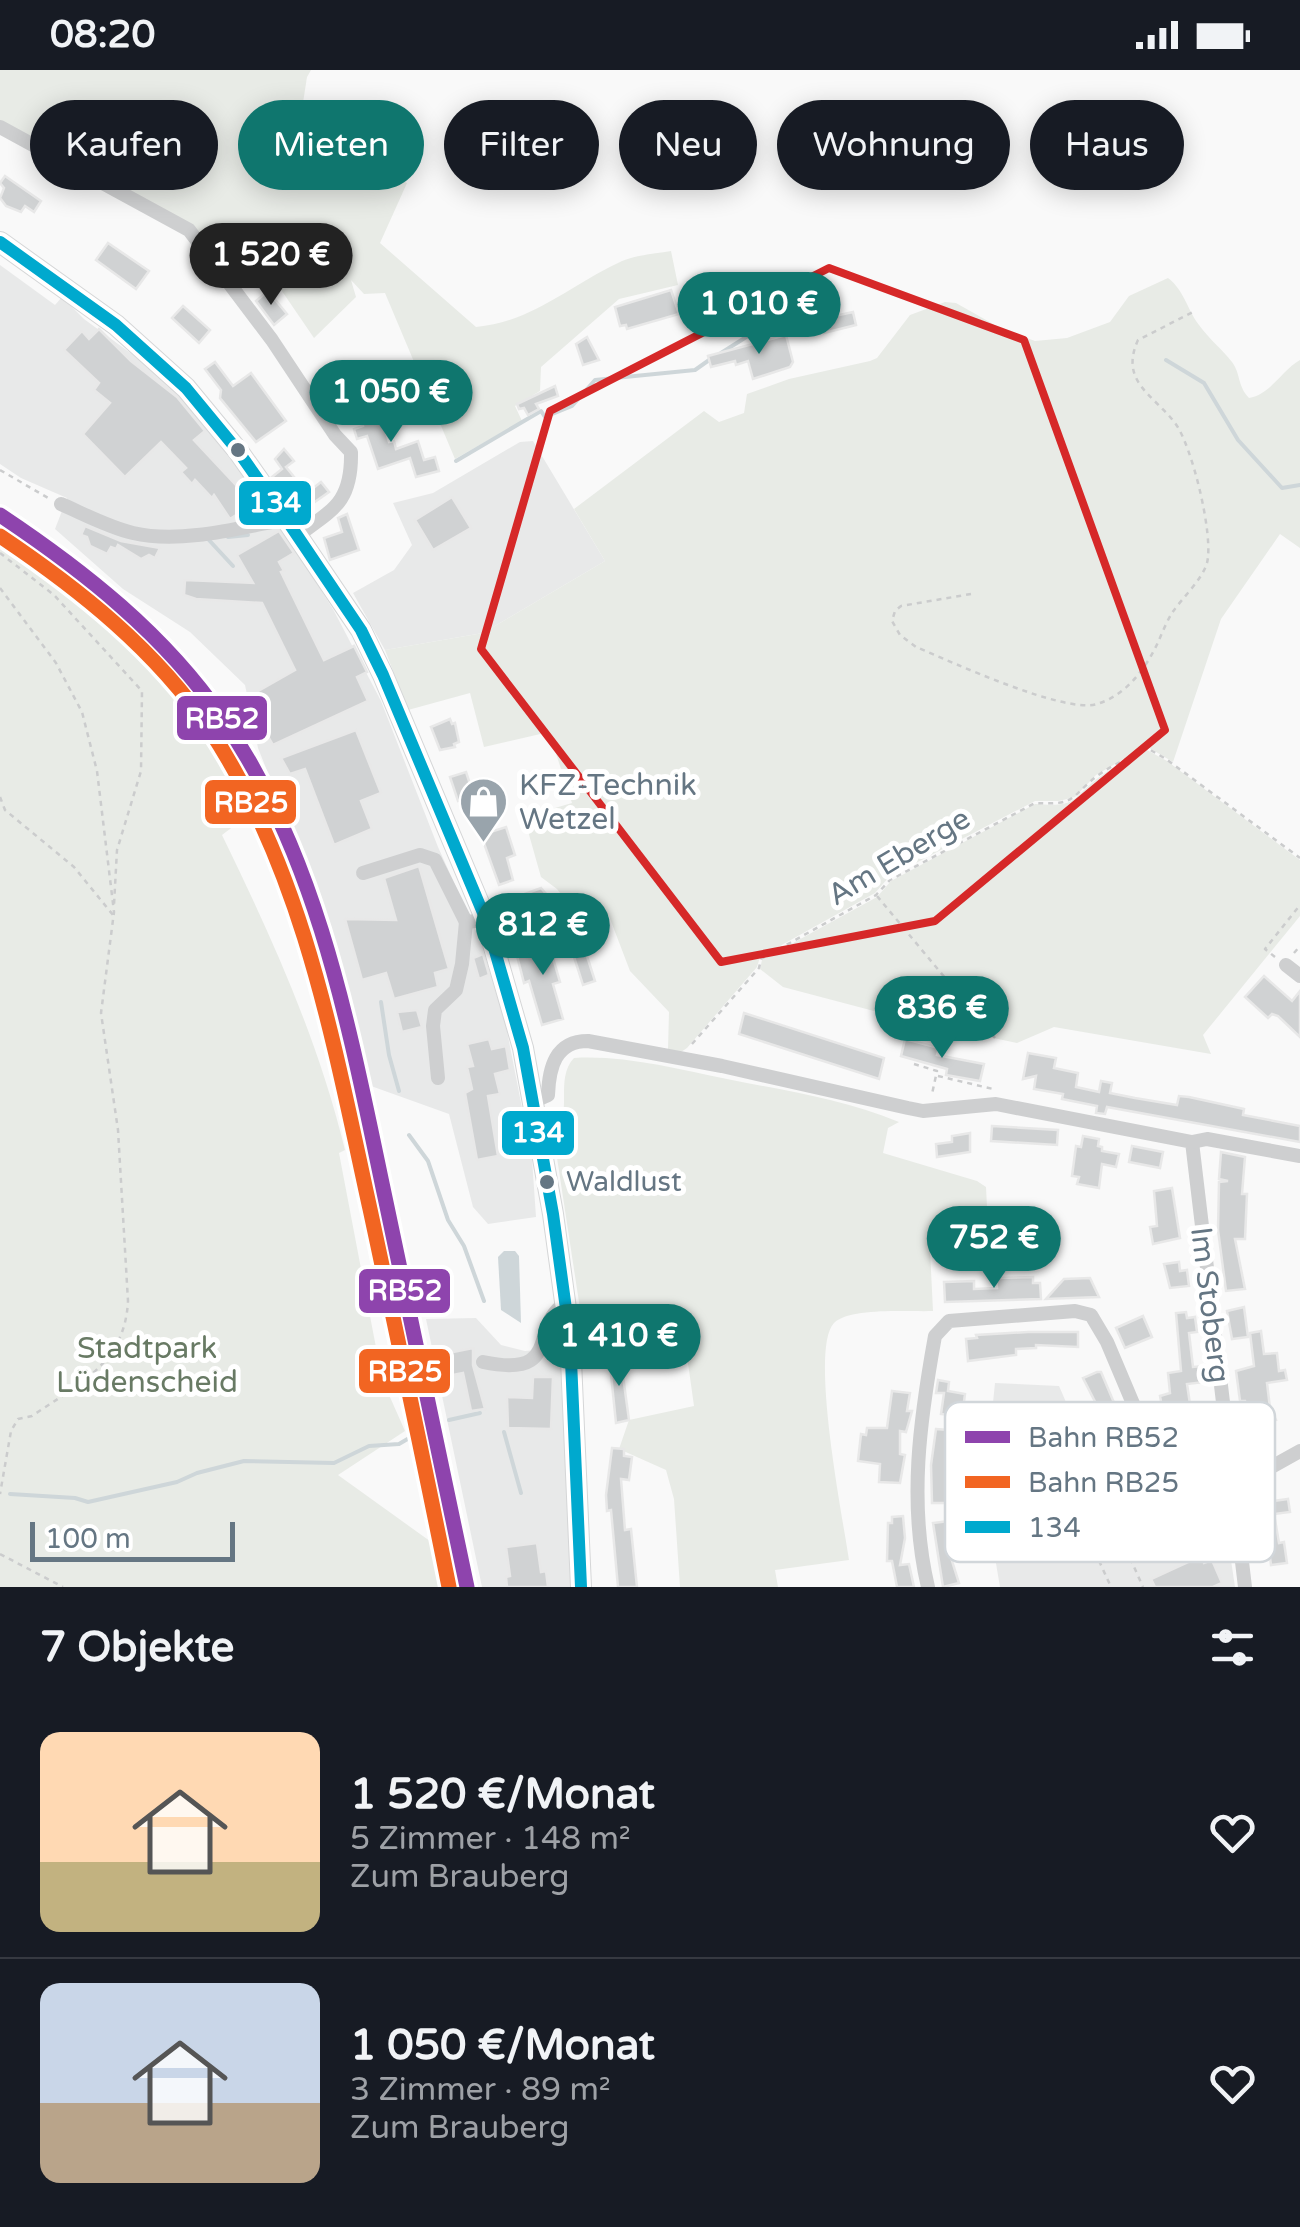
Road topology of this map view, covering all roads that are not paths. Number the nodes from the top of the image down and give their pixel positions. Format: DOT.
graph roads {
  1 [pos="0,128"];
  2 [pos="0,242"];
  3 [pos="60,504"];
  4 [pos="286,519"];
  5 [pos="297,536"];
  6 [pos="364,873"];
  7 [pos="486,920"];
  8 [pos="466,922"];
  9 [pos="1286,965"];
  10 [pos="1300,976"];
  11 [pos="438,1078"];
  12 [pos="532,1102"];
  13 [pos="1192,1142"];
  14 [pos="1300,1156"];
  15 [pos="566,1303"];
  16 [pos="483,1362"];
  17 [pos="1132,1402"];
  18 [pos="1221,1402"];
  19 [pos="1300,1451"];
  20 [pos="1275,1465"];
  21 [pos="1241,1562"];
  22 [pos="581,1587"];
  23 [pos="928,1587"];
  24 [pos="1244,1587"];
  1 -- 5 [label="street"];
  2 -- 4 [label="main road"];
  3 -- 4 [label="street"];
  4 -- 5 [label="main road"];
  5 -- 7 [label="main road"];
  6 -- 8 [label="street"];
  7 -- 8 [label="street"];
  7 -- 12 [label="main road"];
  8 -- 11 [label="street"];
  9 -- 10 [label="street"];
  12 -- 13 [label="street"];
  12 -- 15 [label="main road"];
  13 -- 14 [label="street"];
  13 -- 18 [label="street, Im Stoberg"];
  15 -- 16 [label="street"];
  15 -- 22 [label="main road"];
  17 -- 23 [label="street"];
  19 -- 20 [label="street"];
  21 -- 24 [label="street, Im Stoberg"];
}
